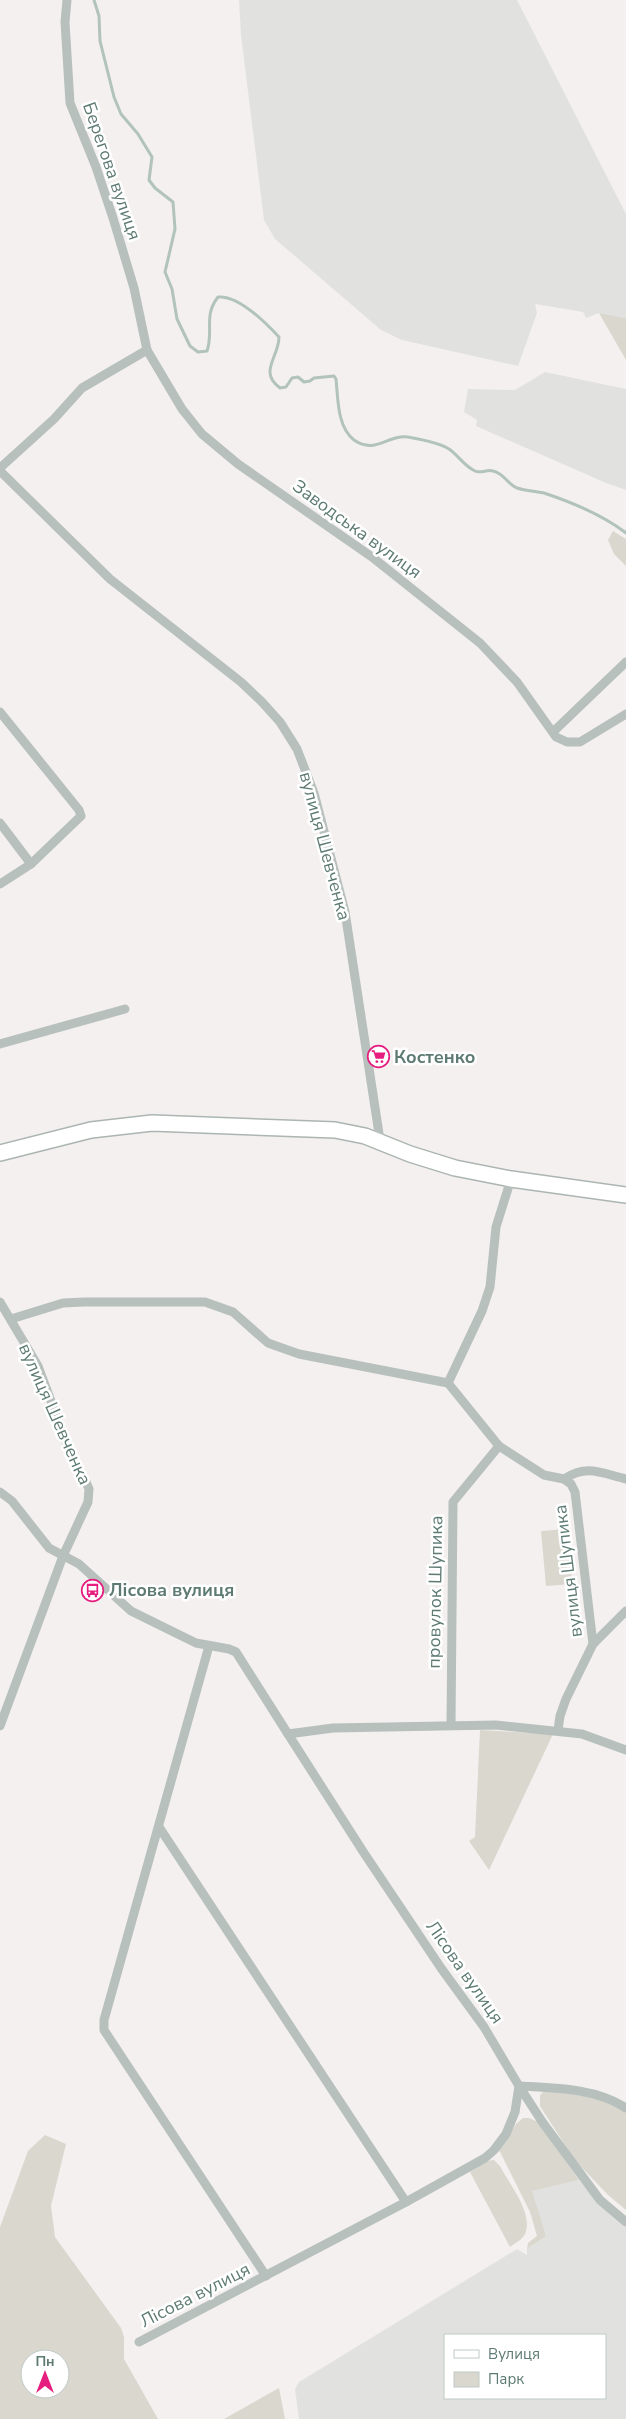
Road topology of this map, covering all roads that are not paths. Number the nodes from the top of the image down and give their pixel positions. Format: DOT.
graph roads {
  1 [pos="67,0"];
  2 [pos="147,350"];
  3 [pos="0,470"];
  4 [pos="626,662"];
  5 [pos="0,712"];
  6 [pos="626,714"];
  7 [pos="553,732"];
  8 [pos="0,824"];
  9 [pos="31,864"];
  10 [pos="0,884"];
  11 [pos="125,1009"];
  12 [pos="0,1044"];
  13 [pos="380,1140"];
  14 [pos="0,1153"];
  15 [pos="511,1179"];
  16 [pos="626,1195"];
  17 [pos="0,1302"];
  18 [pos="10,1319"];
  19 [pos="448,1383"];
  20 [pos="499,1446"];
  21 [pos="564,1479"];
  22 [pos="626,1479"];
  23 [pos="0,1492"];
  24 [pos="63,1556"];
  25 [pos="626,1611"];
  26 [pos="593,1644"];
  27 [pos="209,1646"];
  28 [pos="451,1725"];
  29 [pos="0,1726"];
  30 [pos="558,1730"];
  31 [pos="288,1734"];
  32 [pos="626,1750"];
  33 [pos="158,1827"];
  34 [pos="519,2086"];
  35 [pos="626,2108"];
  36 [pos="406,2202"];
  37 [pos="626,2222"];
  38 [pos="266,2276"];
  39 [pos="139,2342"];
  1 -- 2 [label="street, Берегова вулиця"];
  2 -- 3 [label="street"];
  2 -- 7 [label="street, Заводська вулиця"];
  3 -- 13 [label="street, вулиця Шевченка"];
  4 -- 7 [label="street"];
  5 -- 9 [label="street"];
  6 -- 7 [label="street, Заводська вулиця"];
  8 -- 9 [label="street"];
  9 -- 10 [label="street"];
  11 -- 12 [label="street"];
  13 -- 14 [label="main road"];
  13 -- 15 [label="main road"];
  15 -- 16 [label="main road"];
  15 -- 19 [label="street"];
  17 -- 18 [label="street, вулиця Шевченка"];
  18 -- 19 [label="street"];
  18 -- 24 [label="street, вулиця Шевченка"];
  19 -- 20 [label="street, вулиця Шупика"];
  20 -- 21 [label="street, вулиця Шупика"];
  20 -- 28 [label="street, провулок Шупика"];
  21 -- 22 [label="street"];
  21 -- 26 [label="street, вулиця Шупика"];
  23 -- 24 [label="street, Лісова вулиця"];
  24 -- 27 [label="street, Лісова вулиця"];
  24 -- 29 [label="street, вулиця Шевченка"];
  25 -- 26 [label="street"];
  26 -- 30 [label="street, вулиця Шупика"];
  27 -- 31 [label="street, Лісова вулиця"];
  27 -- 33 [label="street, Лісова вулиця"];
  28 -- 30 [label="street"];
  28 -- 31 [label="street"];
  30 -- 32 [label="street"];
  31 -- 34 [label="street, Лісова вулиця"];
  33 -- 36 [label="street"];
  33 -- 38 [label="street, Лісова вулиця"];
  34 -- 35 [label="street"];
  34 -- 36 [label="street, Лісова вулиця"];
  34 -- 37 [label="street"];
  36 -- 38 [label="street, Лісова вулиця"];
  38 -- 39 [label="street, Лісова вулиця"];
}
